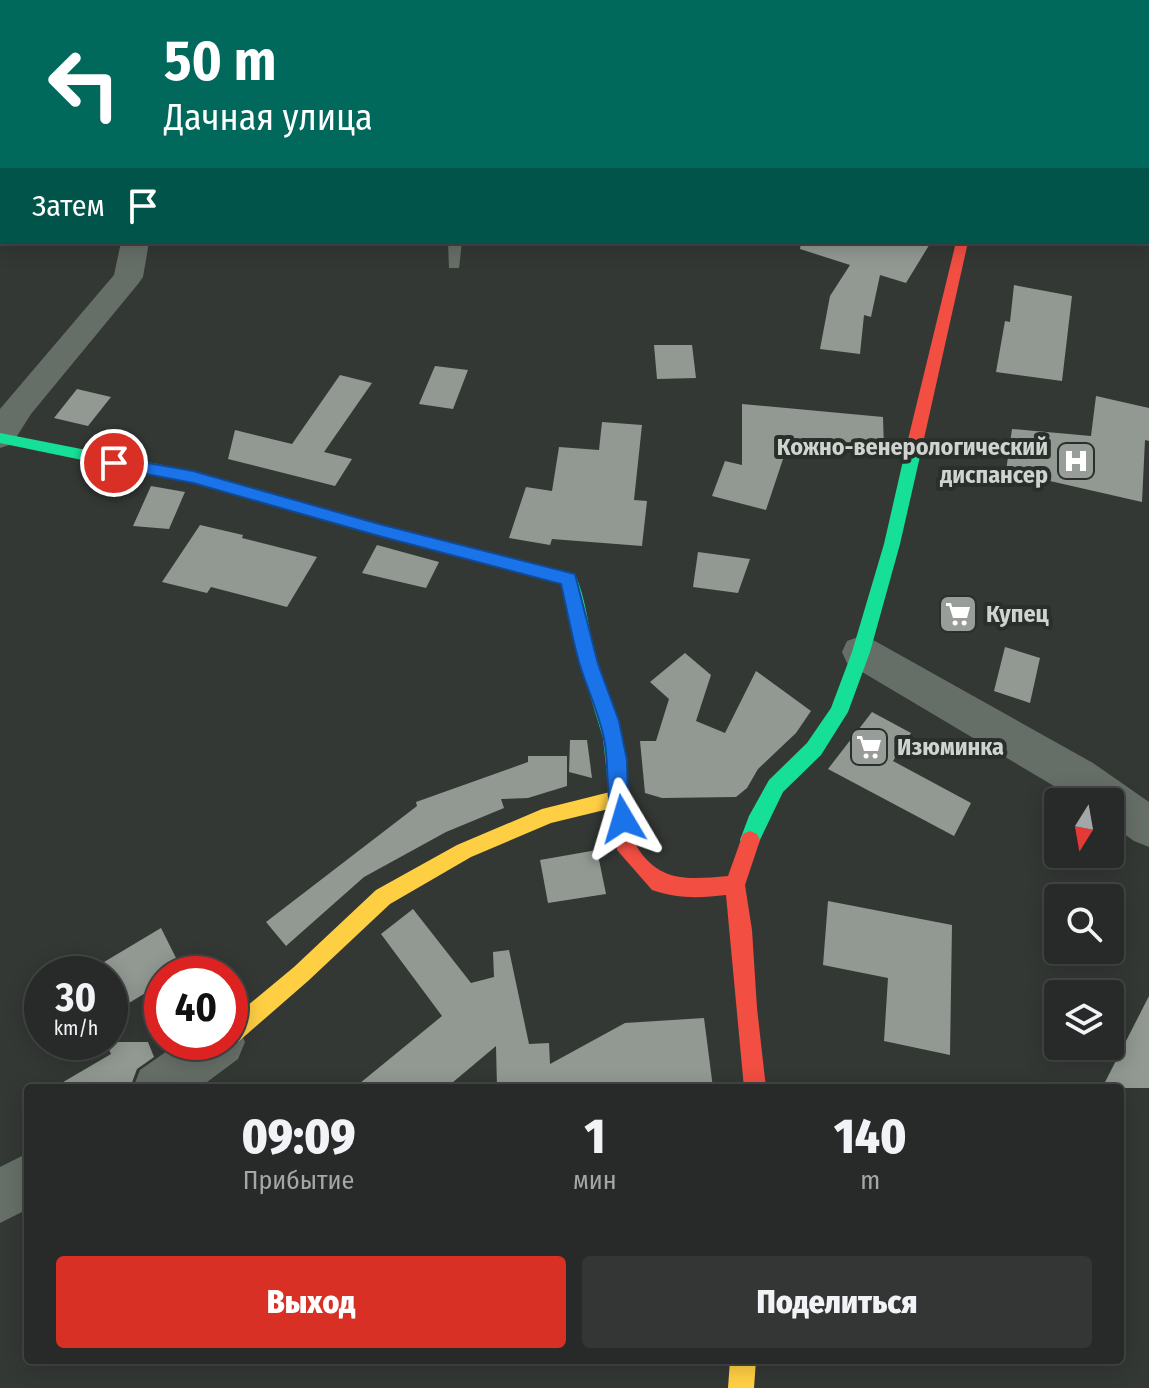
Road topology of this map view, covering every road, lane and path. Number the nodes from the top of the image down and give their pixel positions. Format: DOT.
graph roads {
  1 [pos="135,244"];
  2 [pos="455,244"];
  3 [pos="962,244"];
  4 [pos="454,265"];
  5 [pos="0,437"];
  6 [pos="861,652"];
  7 [pos="618,799"];
  8 [pos="1149,827"];
  9 [pos="735,885"];
  10 [pos="248,1019"];
  11 [pos="196,1060"];
  12 [pos="163,1084"];
  13 [pos="755,1084"];
  14 [pos="24,1182"];
  15 [pos="0,1197"];
  16 [pos="743,1364"];
  17 [pos="741,1388"];
  1 -- 5 [label="street"];
  2 -- 4 [label="lane"];
  3 -- 6 [label="street"];
  5 -- 7 [label="street"];
  6 -- 8 [label="street"];
  6 -- 9 [label="street"];
  7 -- 9 [label="street"];
  7 -- 10 [label="street"];
  9 -- 13 [label="street"];
  11 -- 12 [label="street"];
  14 -- 15 [label="street"];
  16 -- 17 [label="street"];
}
